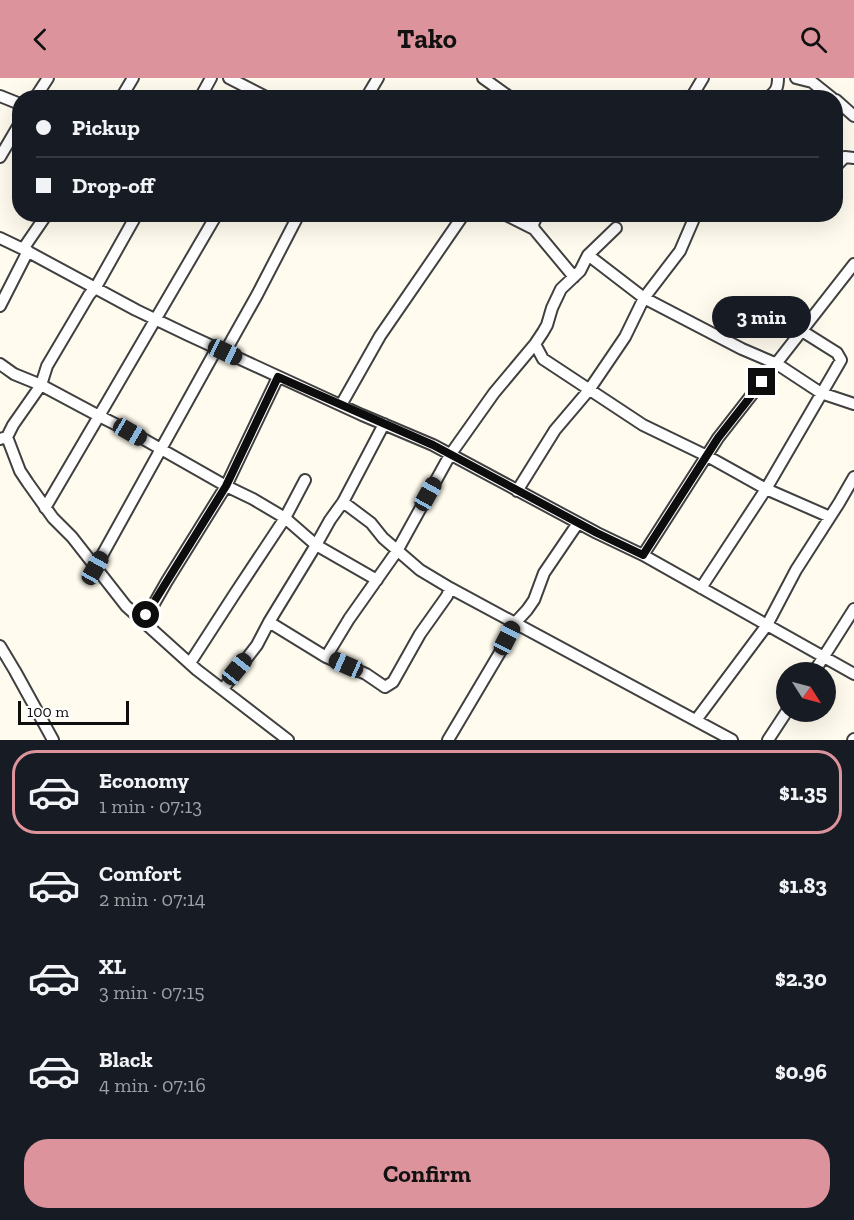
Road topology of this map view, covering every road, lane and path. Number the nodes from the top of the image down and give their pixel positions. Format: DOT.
graph roads {
  1 [pos="229,78"];
  2 [pos="483,78"];
  3 [pos="796,78"];
  4 [pos="252,90"];
  5 [pos="500,90"];
  6 [pos="822,90"];
  7 [pos="12,137"];
  8 [pos="0,157"];
  9 [pos="41,222"];
  10 [pos="132,222"];
  11 [pos="212,222"];
  12 [pos="295,222"];
  13 [pos="458,222"];
  14 [pos="520,222"];
  15 [pos="534,222"];
  16 [pos="693,222"];
  17 [pos="616,228"];
  18 [pos="534,229"];
  19 [pos="0,238"];
  20 [pos="25,250"];
  21 [pos="588,255"];
  22 [pos="854,264"];
  23 [pos="574,277"];
  24 [pos="95,288"];
  25 [pos="644,298"];
  26 [pos="0,306"];
  27 [pos="156,319"];
  28 [pos="802,331"];
  29 [pos="535,344"];
  30 [pos="221,350"];
  31 [pos="0,364"];
  32 [pos="777,364"];
  33 [pos="278,377"];
  34 [pos="40,385"];
  35 [pos="589,390"];
  36 [pos="821,393"];
  37 [pos="854,404"];
  38 [pos="341,405"];
  39 [pos="99,416"];
  40 [pos="384,424"];
  41 [pos="4,438"];
  42 [pos="161,449"];
  43 [pos="450,454"];
  44 [pos="707,456"];
  45 [pos="854,477"];
  46 [pos="304,480"];
  47 [pos="226,486"];
  48 [pos="766,489"];
  49 [pos="517,491"];
  50 [pos="344,502"];
  51 [pos="45,508"];
  52 [pos="830,517"];
  53 [pos="285,518"];
  54 [pos="578,523"];
  55 [pos="316,545"];
  56 [pos="397,551"];
  57 [pos="643,555"];
  58 [pos="95,568"];
  59 [pos="377,580"];
  60 [pos="450,588"];
  61 [pos="701,588"];
  62 [pos="854,609"];
  63 [pos="269,622"];
  64 [pos="143,623"];
  65 [pos="515,623"];
  66 [pos="767,625"];
  67 [pos="0,646"];
  68 [pos="326,657"];
  69 [pos="824,657"];
  70 [pos="821,662"];
  71 [pos="190,663"];
  72 [pos="854,674"];
  73 [pos="223,689"];
  74 [pos="696,720"];
  75 [pos="780,722"];
  76 [pos="53,740"];
  77 [pos="288,740"];
  78 [pos="448,740"];
  79 [pos="732,740"];
  80 [pos="768,740"];
  1 -- 4 [label="street"];
  2 -- 5 [label="street"];
  3 -- 6 [label="street"];
  7 -- 8 [label="street"];
  9 -- 20 [label="street"];
  10 -- 24 [label="street"];
  11 -- 27 [label="street"];
  12 -- 30 [label="street"];
  13 -- 38 [label="street"];
  14 -- 18 [label="street"];
  15 -- 18 [label="street"];
  16 -- 25 [label="street"];
  17 -- 21 [label="street"];
  18 -- 23 [label="street"];
  19 -- 20 [label="street"];
  20 -- 24 [label="street"];
  20 -- 26 [label="street"];
  21 -- 23 [label="street"];
  21 -- 25 [label="street"];
  22 -- 28 [label="street"];
  23 -- 29 [label="street"];
  24 -- 27 [label="street"];
  24 -- 34 [label="street"];
  25 -- 32 [label="street"];
  25 -- 35 [label="street"];
  27 -- 30 [label="street"];
  27 -- 39 [label="street"];
  28 -- 32 [label="street"];
  28 -- 36 [label="street"];
  29 -- 35 [label="street"];
  29 -- 43 [label="street"];
  30 -- 33 [label="street"];
  30 -- 42 [label="street"];
  31 -- 34 [label="street"];
  32 -- 36 [label="street"];
  32 -- 44 [label="street"];
  33 -- 38 [label="street"];
  33 -- 47 [label="street"];
  34 -- 39 [label="street"];
  34 -- 41 [label="street"];
  35 -- 44 [label="street"];
  35 -- 49 [label="street"];
  36 -- 37 [label="street"];
  36 -- 48 [label="street"];
  38 -- 40 [label="street"];
  39 -- 42 [label="street"];
  39 -- 51 [label="street"];
  40 -- 43 [label="street"];
  40 -- 50 [label="street"];
  41 -- 51 [label="street"];
  42 -- 47 [label="street"];
  42 -- 58 [label="street"];
  43 -- 49 [label="street"];
  43 -- 56 [label="street"];
  44 -- 48 [label="street"];
  44 -- 57 [label="street"];
  45 -- 52 [label="street"];
  46 -- 53 [label="street"];
  47 -- 53 [label="street"];
  47 -- 64 [label="street"];
  48 -- 52 [label="street"];
  48 -- 61 [label="street"];
  49 -- 54 [label="street"];
  50 -- 55 [label="street"];
  50 -- 56 [label="street"];
  51 -- 58 [label="street"];
  52 -- 66 [label="street"];
  53 -- 55 [label="street"];
  53 -- 71 [label="street"];
  54 -- 57 [label="street"];
  54 -- 65 [label="street"];
  55 -- 59 [label="street"];
  55 -- 63 [label="street"];
  56 -- 59 [label="street"];
  56 -- 60 [label="street"];
  57 -- 61 [label="street"];
  58 -- 64 [label="street"];
  59 -- 68 [label="street"];
  60 -- 65 [label="street"];
  60 -- 68 [label="street"];
  61 -- 66 [label="street"];
  62 -- 69 [label="street"];
  63 -- 68 [label="street"];
  63 -- 73 [label="street"];
  64 -- 71 [label="street"];
  65 -- 74 [label="street"];
  65 -- 78 [label="street"];
  66 -- 69 [label="street"];
  66 -- 74 [label="street"];
  67 -- 76 [label="street"];
  69 -- 70 [label="street"];
  69 -- 72 [label="street"];
  71 -- 73 [label="street"];
  73 -- 77 [label="street"];
  74 -- 79 [label="street"];
  75 -- 80 [label="street"];
}
